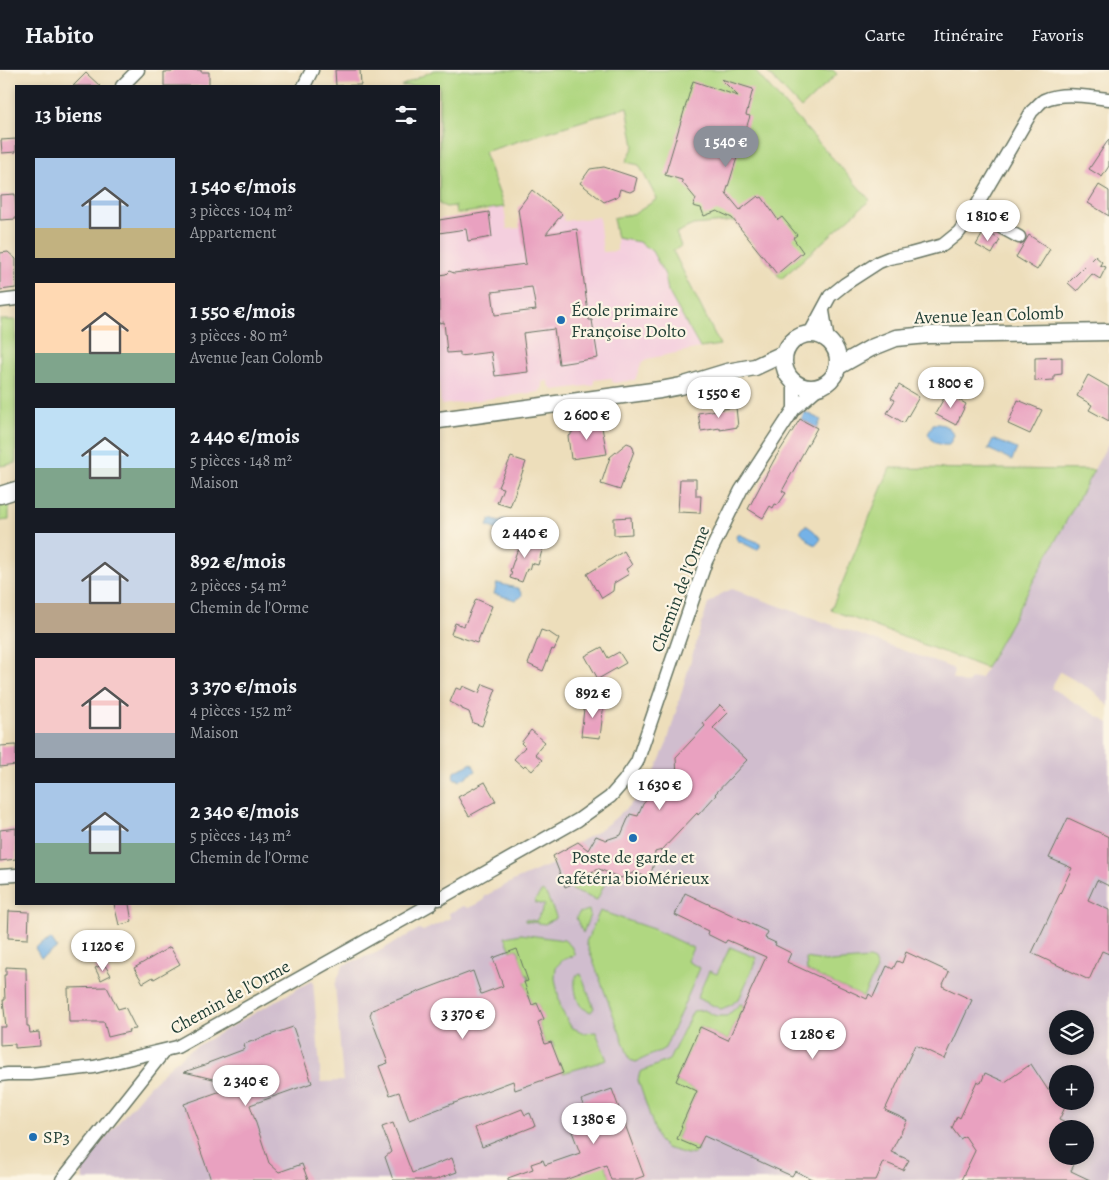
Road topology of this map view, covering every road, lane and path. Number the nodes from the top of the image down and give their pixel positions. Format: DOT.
graph roads {
  1 [pos="138,70"];
  2 [pos="312,70"];
  3 [pos="123,85"];
  4 [pos="304,85"];
  5 [pos="1109,99"];
  6 [pos="973,212"];
  7 [pos="1019,237"];
  8 [pos="15,299"];
  9 [pos="0,300"];
  10 [pos="822,311"];
  11 [pos="1109,332"];
  12 [pos="808,335"];
  13 [pos="831,345"];
  14 [pos="872,348"];
  15 [pos="785,353"];
  16 [pos="755,367"];
  17 [pos="837,367"];
  18 [pos="792,380"];
  19 [pos="819,387"];
  20 [pos="794,409"];
  21 [pos="440,420"];
  22 [pos="0,489"];
  23 [pos="15,489"];
  24 [pos="15,489"];
  25 [pos="0,495"];
  26 [pos="15,875"];
  27 [pos="0,876"];
  28 [pos="440,898"];
  29 [pos="429,905"];
  30 [pos="165,1050"];
  31 [pos="0,1075"];
  32 [pos="62,1180"];
  1 -- 3 [label="street"];
  2 -- 4 [label="street"];
  5 -- 6 [label="street"];
  6 -- 7 [label="street"];
  6 -- 10 [label="street"];
  8 -- 9 [label="street"];
  10 -- 12 [label="street"];
  10 -- 13 [label="street"];
  11 -- 14 [label="street, Avenue Jean Colomb"];
  12 -- 13 [label="street"];
  12 -- 15 [label="street"];
  13 -- 14 [label="street, Avenue Jean Colomb"];
  13 -- 17 [label="street"];
  14 -- 17 [label="street, Avenue Jean Colomb"];
  15 -- 16 [label="street"];
  15 -- 18 [label="street"];
  16 -- 18 [label="street"];
  16 -- 21 [label="street"];
  17 -- 19 [label="street"];
  18 -- 19 [label="street"];
  18 -- 20 [label="street"];
  19 -- 20 [label="street, Chemin de l'Orme"];
  20 -- 28 [label="street, Chemin de l'Orme"];
  22 -- 23 [label="street"];
  24 -- 25 [label="street"];
  26 -- 27 [label="street"];
  29 -- 30 [label="street, Chemin de l'Orme"];
  30 -- 31 [label="street, Chemin de l'Orme"];
  30 -- 32 [label="street"];
}
